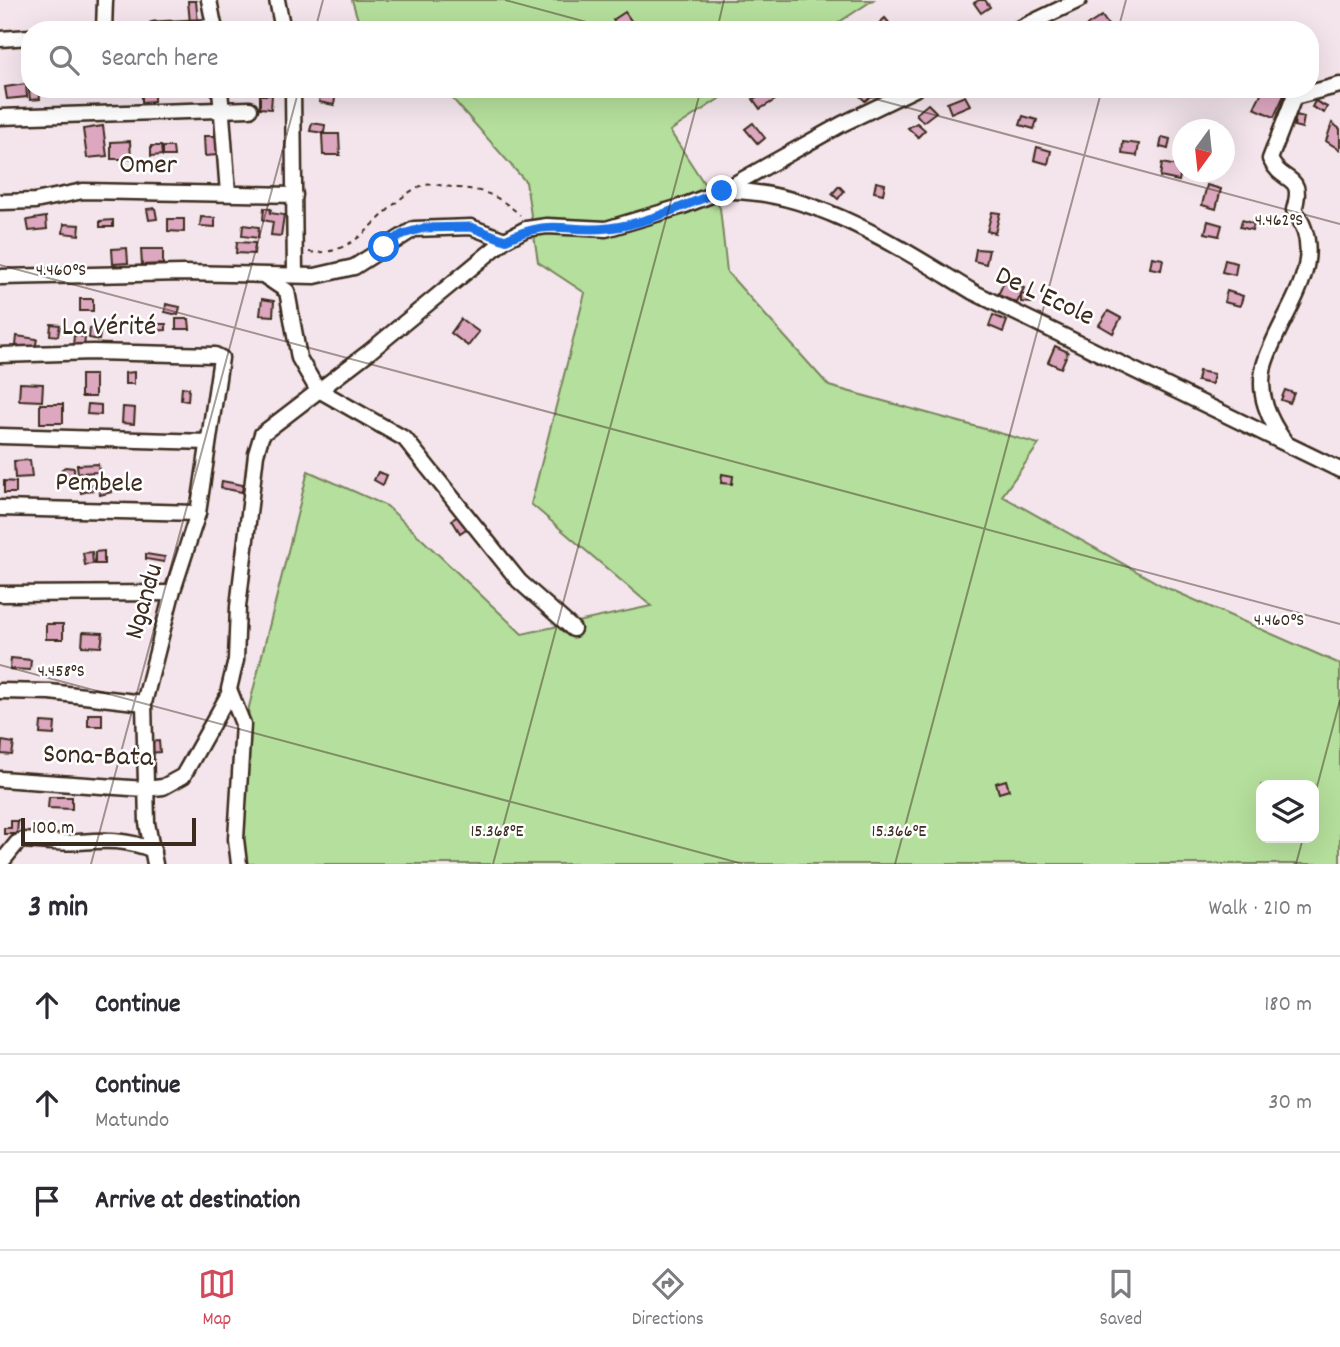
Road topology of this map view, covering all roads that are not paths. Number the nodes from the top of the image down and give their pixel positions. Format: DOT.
graph roads {
  1 [pos="106,0"];
  2 [pos="209,0"];
  3 [pos="277,0"];
  4 [pos="1079,0"];
  5 [pos="105,21"];
  6 [pos="214,21"];
  7 [pos="281,21"];
  8 [pos="1035,21"];
  9 [pos="21,38"];
  10 [pos="0,39"];
  11 [pos="1340,85"];
  12 [pos="1319,90"];
  13 [pos="220,98"];
  14 [pos="293,98"];
  15 [pos="896,98"];
  16 [pos="1294,98"];
  17 [pos="250,109"];
  18 [pos="221,111"];
  19 [pos="0,117"];
  20 [pos="722,191"];
  21 [pos="228,193"];
  22 [pos="295,194"];
  23 [pos="0,202"];
  24 [pos="505,240"];
  25 [pos="295,275"];
  26 [pos="263,276"];
  27 [pos="0,277"];
  28 [pos="0,355"];
  29 [pos="218,356"];
  30 [pos="317,389"];
  31 [pos="0,436"];
  32 [pos="208,442"];
  33 [pos="1287,446"];
  34 [pos="1340,470"];
  35 [pos="0,508"];
  36 [pos="198,513"];
  37 [pos="172,593"];
  38 [pos="0,594"];
  39 [pos="573,629"];
  40 [pos="0,691"];
  41 [pos="229,694"];
  42 [pos="144,703"];
  43 [pos="0,779"];
  44 [pos="145,789"];
  45 [pos="147,823"];
  46 [pos="133,842"];
  47 [pos="154,857"];
  48 [pos="0,863"];
  49 [pos="239,864"];
  1 -- 5 [label="street"];
  2 -- 6 [label="street"];
  3 -- 7 [label="street"];
  4 -- 8 [label="street"];
  9 -- 10 [label="street"];
  11 -- 12 [label="street"];
  13 -- 18 [label="street"];
  14 -- 22 [label="street"];
  15 -- 20 [label="street"];
  16 -- 33 [label="street"];
  17 -- 18 [label="street"];
  18 -- 19 [label="street"];
  18 -- 21 [label="street"];
  20 -- 24 [label="street, Sona-Bata"];
  20 -- 33 [label="street, De L'Ecole"];
  21 -- 22 [label="street, Omer"];
  21 -- 23 [label="street, Omer"];
  22 -- 25 [label="street"];
  24 -- 25 [label="street"];
  24 -- 30 [label="street, Sona-Bata"];
  25 -- 26 [label="street"];
  26 -- 27 [label="street"];
  26 -- 30 [label="street"];
  28 -- 29 [label="street, La Vérité"];
  29 -- 32 [label="street, Ngandu"];
  30 -- 39 [label="street"];
  30 -- 41 [label="street, Sona-Bata"];
  31 -- 32 [label="street"];
  32 -- 36 [label="street, Ngandu"];
  33 -- 34 [label="street, De L'Ecole"];
  35 -- 36 [label="street, Pembele"];
  36 -- 37 [label="street, Ngandu"];
  37 -- 38 [label="street"];
  37 -- 42 [label="street, Ngandu"];
  40 -- 42 [label="street"];
  41 -- 44 [label="street, Sona-Bata"];
  41 -- 49 [label="street"];
  42 -- 44 [label="street, Ngandu"];
  43 -- 44 [label="street, Sona-Bata"];
  44 -- 45 [label="street, Ngandu"];
  45 -- 46 [label="street"];
  45 -- 47 [label="street, Ngandu"];
  46 -- 47 [label="street"];
  46 -- 48 [label="street"];
}
